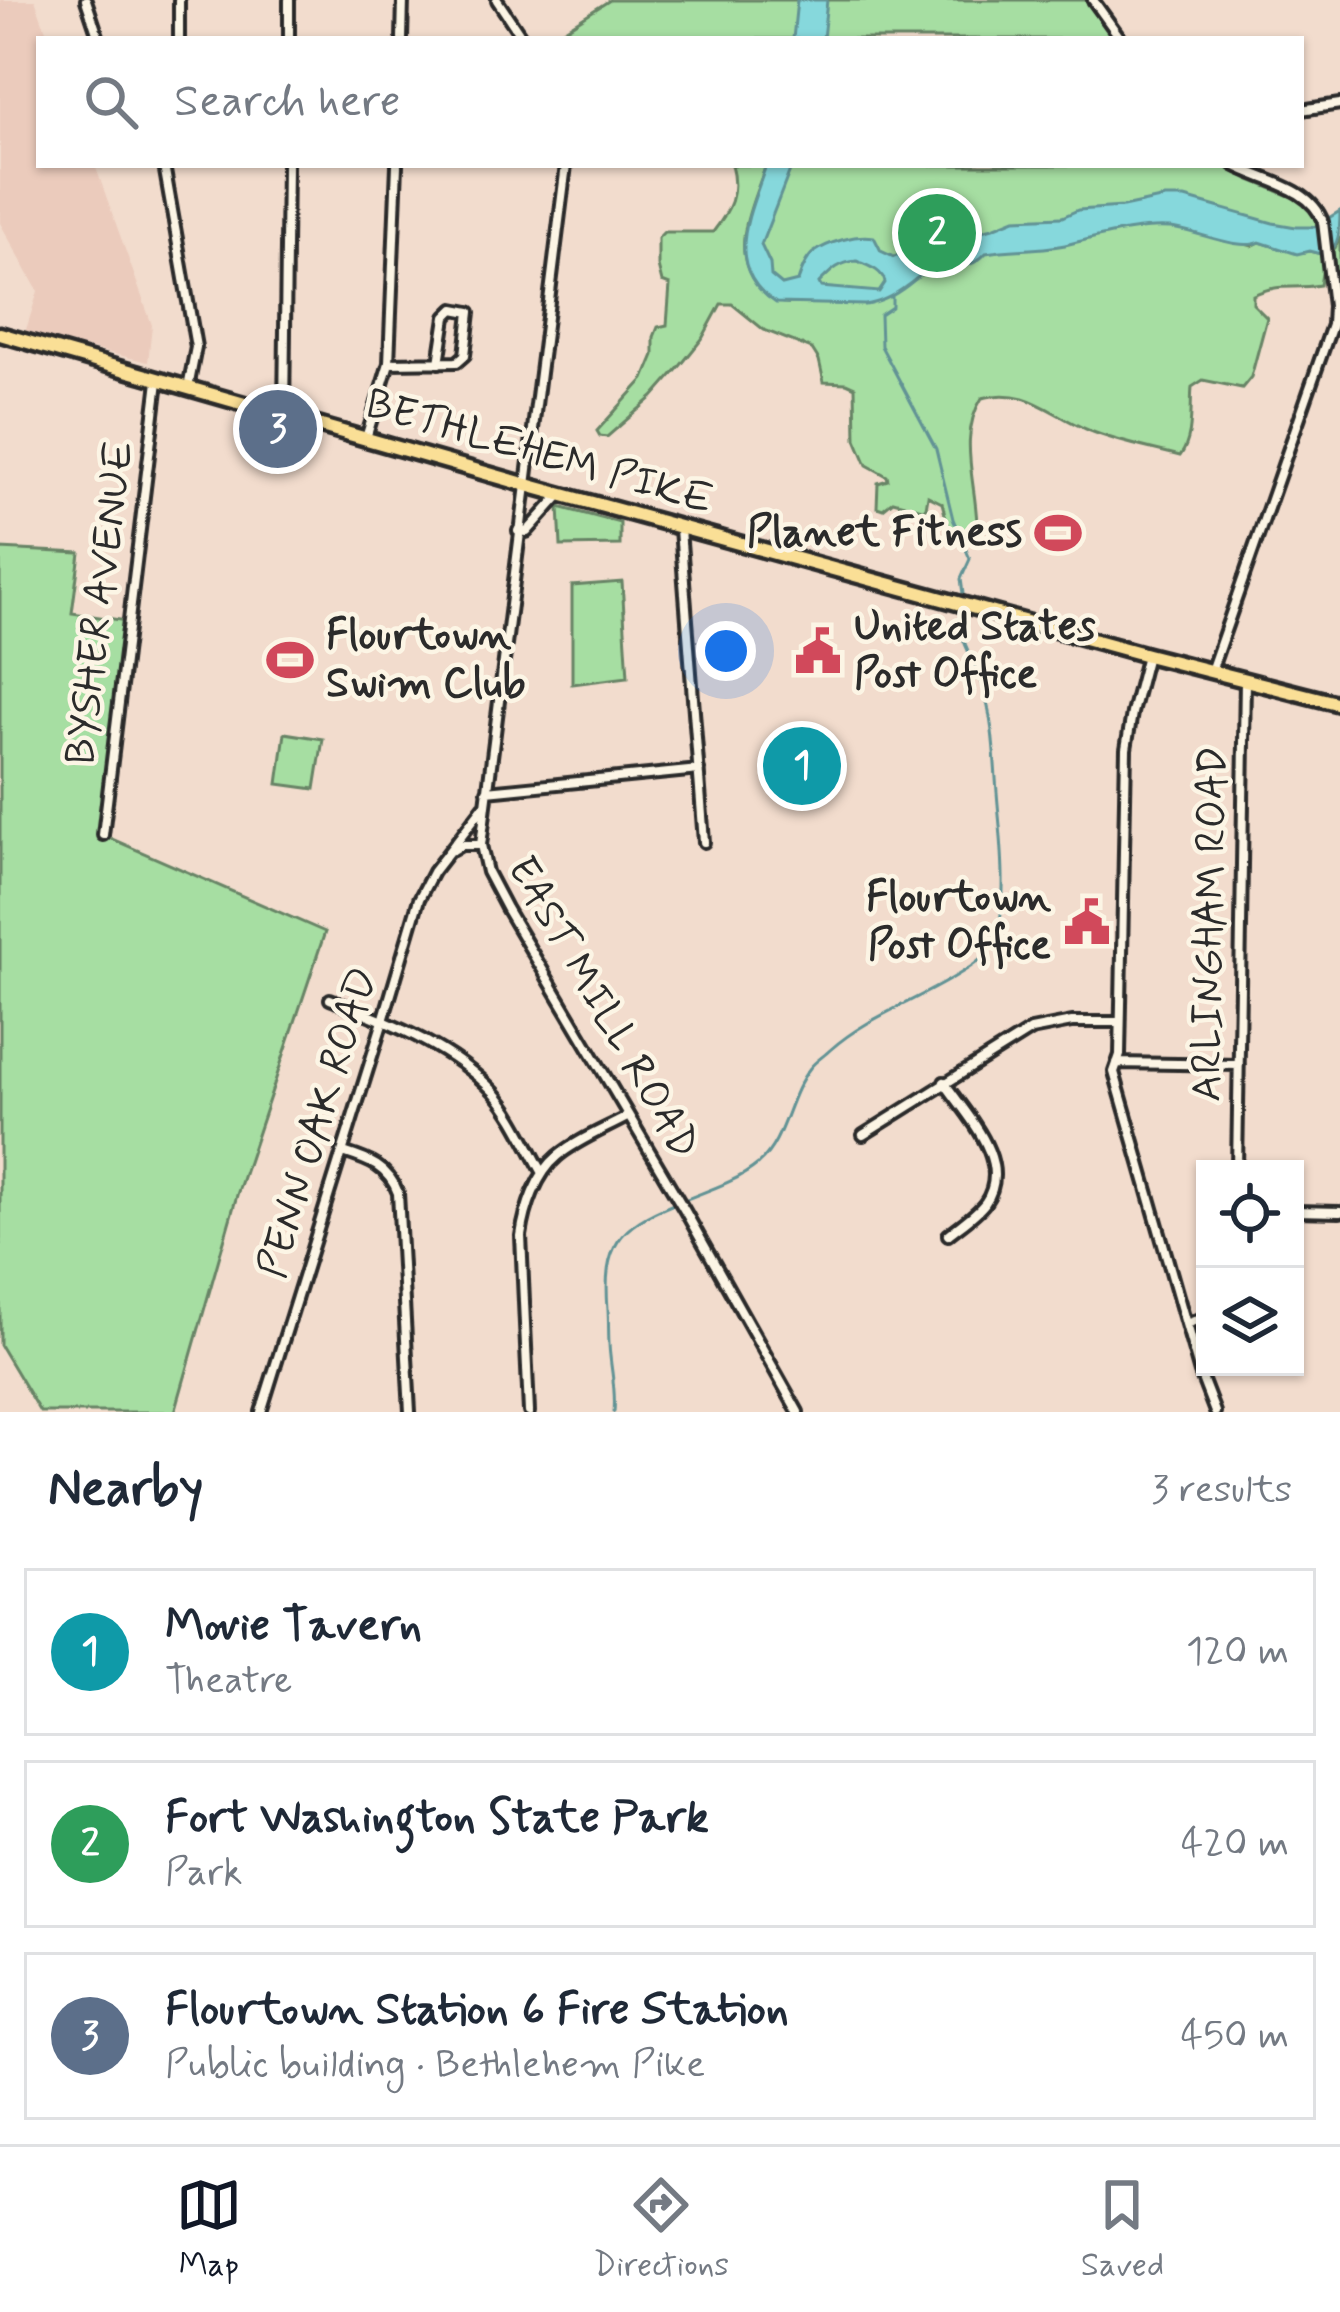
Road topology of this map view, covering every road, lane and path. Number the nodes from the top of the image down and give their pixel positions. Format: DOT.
graph roads {
  1 [pos="86,0"];
  2 [pos="179,0"];
  3 [pos="290,0"];
  4 [pos="403,0"];
  5 [pos="497,0"];
  6 [pos="1094,0"];
  7 [pos="99,36"];
  8 [pos="179,36"];
  9 [pos="289,36"];
  10 [pos="402,36"];
  11 [pos="521,36"];
  12 [pos="1118,36"];
  13 [pos="1340,104"];
  14 [pos="1304,110"];
  15 [pos="165,168"];
  16 [pos="287,168"];
  17 [pos="397,168"];
  18 [pos="566,168"];
  19 [pos="1241,168"];
  20 [pos="0,334"];
  21 [pos="440,362"];
  22 [pos="389,363"];
  23 [pos="158,379"];
  24 [pos="188,388"];
  25 [pos="284,414"];
  26 [pos="366,439"];
  27 [pos="525,485"];
  28 [pos="560,495"];
  29 [pos="680,527"];
  30 [pos="518,531"];
  31 [pos="1147,656"];
  32 [pos="1210,671"];
  33 [pos="1245,681"];
  34 [pos="1340,703"];
  35 [pos="699,770"];
  36 [pos="487,791"];
  37 [pos="485,805"];
  38 [pos="103,835"];
  39 [pos="704,842"];
  40 [pos="481,845"];
  41 [pos="444,857"];
  42 [pos="330,999"];
  43 [pos="383,1021"];
  44 [pos="1119,1022"];
  45 [pos="1117,1063"];
  46 [pos="1239,1065"];
  47 [pos="944,1082"];
  48 [pos="628,1117"];
  49 [pos="862,1135"];
  50 [pos="343,1151"];
  51 [pos="1237,1160"];
  52 [pos="543,1173"];
  53 [pos="1304,1211"];
  54 [pos="1340,1212"];
  55 [pos="948,1235"];
  56 [pos="1196,1320"];
  57 [pos="1186,1324"];
  58 [pos="261,1412"];
  59 [pos="410,1412"];
  60 [pos="529,1412"];
  61 [pos="798,1412"];
  62 [pos="1215,1412"];
  1 -- 7 [label="street"];
  2 -- 8 [label="street"];
  3 -- 9 [label="street"];
  4 -- 10 [label="street"];
  5 -- 11 [label="street"];
  6 -- 12 [label="street"];
  13 -- 14 [label="street"];
  15 -- 24 [label="street"];
  16 -- 25 [label="street"];
  17 -- 22 [label="street"];
  18 -- 27 [label="street, EAST MILL ROAD"];
  19 -- 32 [label="street"];
  20 -- 23 [label="main road, BETHLEHEM PIKE"];
  21 -- 21 [label="street"];
  21 -- 22 [label="street"];
  22 -- 26 [label="street"];
  23 -- 24 [label="main road, BETHLEHEM PIKE"];
  23 -- 38 [label="street, BYSHER AVENUE"];
  24 -- 25 [label="main road, BETHLEHEM PIKE"];
  25 -- 26 [label="main road, BETHLEHEM PIKE"];
  26 -- 27 [label="main road, BETHLEHEM PIKE"];
  27 -- 28 [label="main road, BETHLEHEM PIKE"];
  27 -- 30 [label="street, EAST MILL ROAD"];
  28 -- 29 [label="main road, BETHLEHEM PIKE"];
  28 -- 30 [label="street"];
  29 -- 31 [label="main road, BETHLEHEM PIKE"];
  29 -- 35 [label="street"];
  30 -- 36 [label="street, EAST MILL ROAD"];
  31 -- 32 [label="main road, BETHLEHEM PIKE"];
  31 -- 44 [label="street"];
  32 -- 33 [label="main road, BETHLEHEM PIKE"];
  33 -- 34 [label="main road, BETHLEHEM PIKE"];
  33 -- 46 [label="street, ARLINGHAM ROAD"];
  35 -- 36 [label="street"];
  35 -- 39 [label="street"];
  36 -- 37 [label="street, EAST MILL ROAD"];
  37 -- 40 [label="street, EAST MILL ROAD"];
  37 -- 41 [label="street, PENN OAK ROAD"];
  40 -- 41 [label="street"];
  40 -- 48 [label="street, EAST MILL ROAD"];
  41 -- 43 [label="street, PENN OAK ROAD"];
  42 -- 43 [label="street"];
  43 -- 50 [label="street, PENN OAK ROAD"];
  43 -- 52 [label="street"];
  44 -- 45 [label="street"];
  44 -- 47 [label="street"];
  45 -- 46 [label="street"];
  45 -- 57 [label="street"];
  46 -- 51 [label="street, ARLINGHAM ROAD"];
  47 -- 49 [label="street"];
  47 -- 55 [label="street"];
  48 -- 52 [label="street"];
  48 -- 61 [label="street, EAST MILL ROAD"];
  50 -- 58 [label="street, PENN OAK ROAD"];
  50 -- 59 [label="street"];
  52 -- 60 [label="street"];
  53 -- 54 [label="street"];
  56 -- 57 [label="street"];
  57 -- 62 [label="street"];
}
